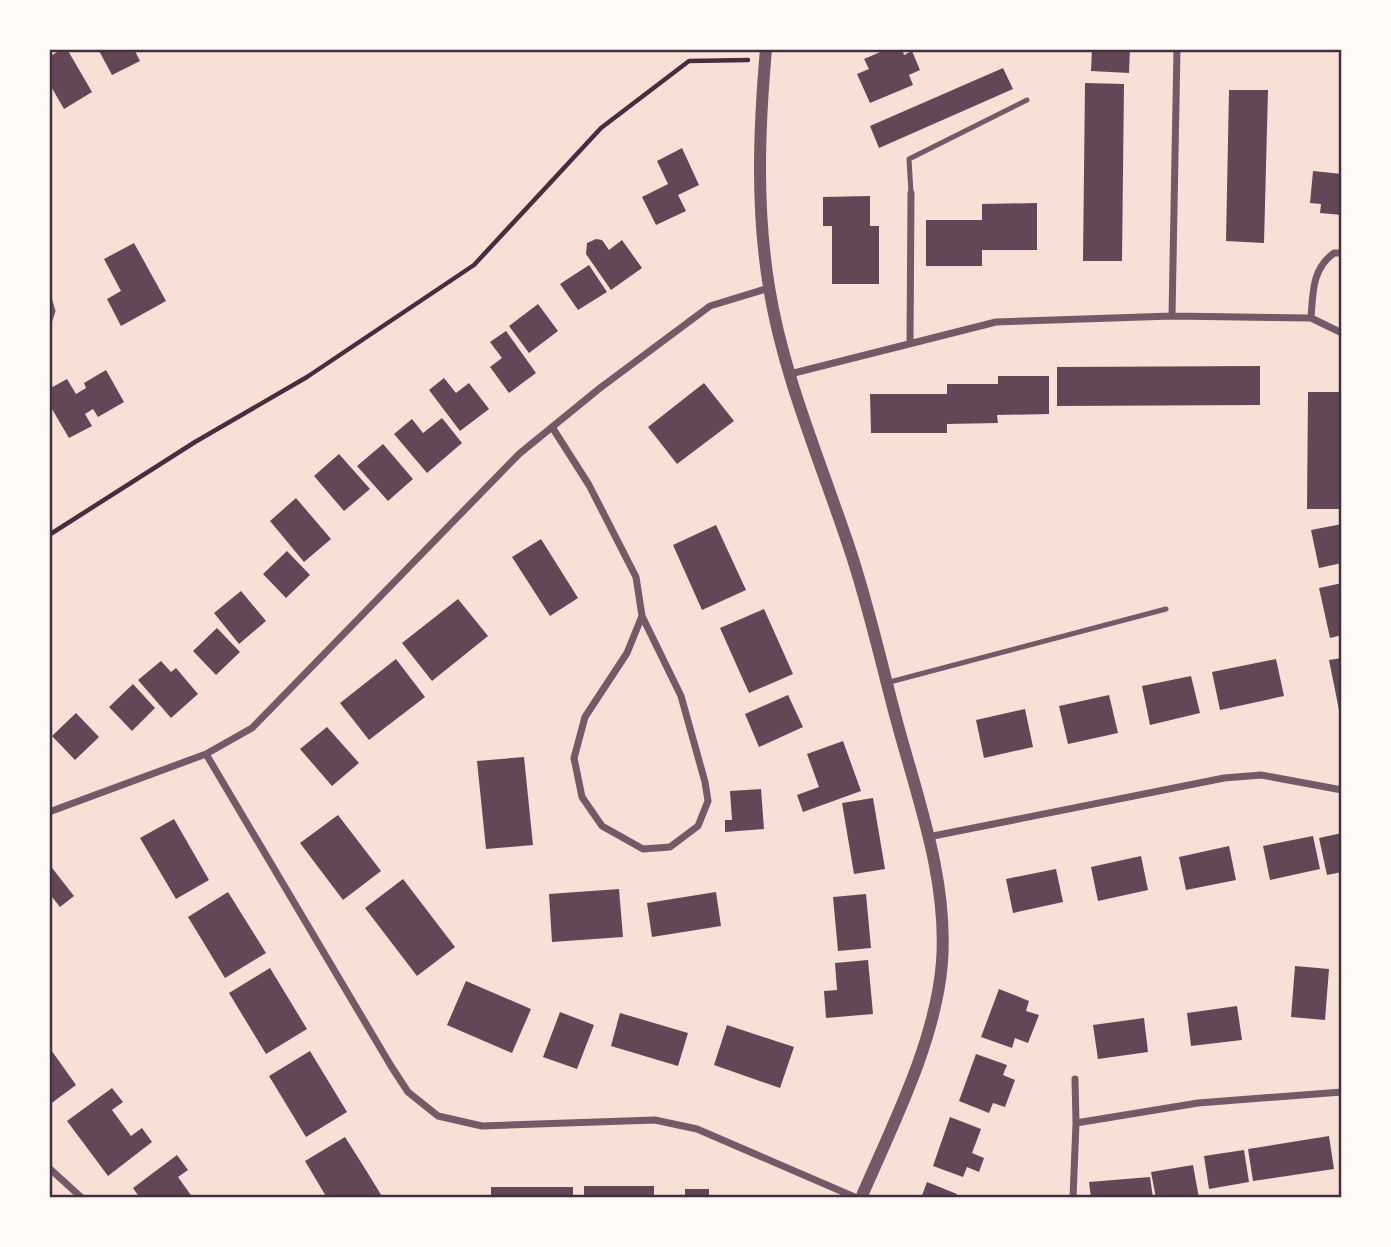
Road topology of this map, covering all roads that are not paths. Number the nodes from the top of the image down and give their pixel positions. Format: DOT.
graph roads {
  1 [pos="766,49"];
  2 [pos="1177,49"];
  3 [pos="1027,100"];
  4 [pos="911,193"];
  5 [pos="1342,253"];
  6 [pos="769,288"];
  7 [pos="49,301"];
  8 [pos="1172,316"];
  9 [pos="1311,318"];
  10 [pos="49,320"];
  11 [pos="1342,333"];
  12 [pos="910,343"];
  13 [pos="790,374"];
  14 [pos="552,427"];
  15 [pos="1166,609"];
  16 [pos="642,616"];
  17 [pos="886,683"];
  18 [pos="206,754"];
  19 [pos="1342,790"];
  20 [pos="49,812"];
  21 [pos="928,837"];
  22 [pos="1075,1079"];
  23 [pos="1342,1091"];
  24 [pos="1076,1123"];
  25 [pos="49,1168"];
  26 [pos="82,1198"];
  27 [pos="859,1198"];
  28 [pos="1073,1198"];
  1 -- 6 [label="street"];
  2 -- 8 [label="street"];
  3 -- 4 [label="lane"];
  4 -- 12 [label="street"];
  5 -- 9 [label="street"];
  6 -- 13 [label="street"];
  6 -- 14 [label="street"];
  7 -- 10 [label="street"];
  8 -- 9 [label="street"];
  8 -- 12 [label="street"];
  9 -- 11 [label="street"];
  12 -- 13 [label="street"];
  13 -- 17 [label="street"];
  14 -- 16 [label="street"];
  14 -- 18 [label="street"];
  15 -- 17 [label="lane"];
  16 -- 16 [label="street"];
  17 -- 21 [label="street"];
  18 -- 20 [label="street"];
  18 -- 27 [label="street"];
  19 -- 21 [label="street"];
  21 -- 27 [label="street"];
  22 -- 24 [label="street"];
  23 -- 24 [label="street"];
  24 -- 28 [label="street"];
  25 -- 26 [label="street"];
}
